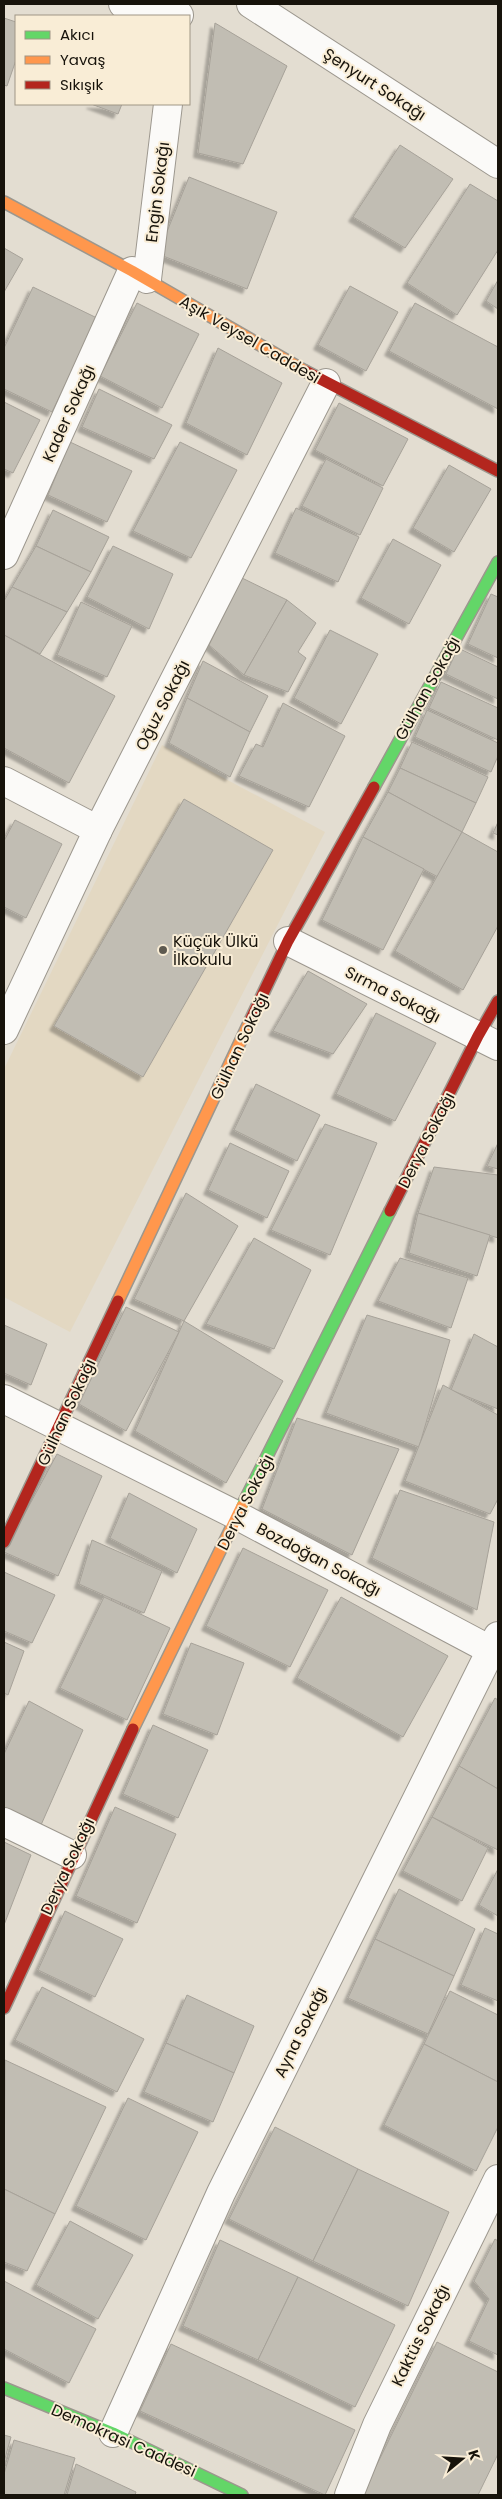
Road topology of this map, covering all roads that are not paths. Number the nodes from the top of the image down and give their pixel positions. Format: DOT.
graph roads {
  1 [pos="123,4"];
  2 [pos="251,4"];
  3 [pos="179,12"];
  4 [pos="168,105"];
  5 [pos="498,164"];
  6 [pos="4,202"];
  7 [pos="139,275"];
  8 [pos="326,383"];
  9 [pos="498,471"];
  10 [pos="4,555"];
  11 [pos="498,562"];
  12 [pos="4,781"];
  13 [pos="98,830"];
  14 [pos="288,941"];
  15 [pos="498,1001"];
  16 [pos="4,1030"];
  17 [pos="488,1041"];
  18 [pos="4,1399"];
  19 [pos="59,1426"];
  20 [pos="238,1516"];
  21 [pos="4,1542"];
  22 [pos="496,1647"];
  23 [pos="4,1822"];
  24 [pos="72,1855"];
  25 [pos="4,2008"];
  26 [pos="498,2179"];
  27 [pos="4,2388"];
  28 [pos="114,2433"];
  29 [pos="242,2495"];
  30 [pos="349,2495"];
  1 -- 3 [label="street"];
  2 -- 5 [label="street, Şenyurt Sokağı"];
  4 -- 7 [label="street, Engin Sokağı"];
  6 -- 7 [label="street, Aşık Veysel Caddesi"];
  7 -- 8 [label="street, Aşık Veysel Caddesi"];
  7 -- 10 [label="street, Kader Sokağı"];
  8 -- 9 [label="street, Aşık Veysel Caddesi"];
  8 -- 13 [label="street, Oğuz Sokağı"];
  11 -- 14 [label="street, Gülhan Sokağı"];
  12 -- 13 [label="street"];
  13 -- 16 [label="street, Oğuz Sokağı"];
  14 -- 17 [label="street, Sırma Sokağı"];
  14 -- 19 [label="street, Gülhan Sokağı"];
  15 -- 17 [label="street, Derya Sokağı"];
  17 -- 20 [label="street, Derya Sokağı"];
  18 -- 19 [label="street, Bozdoğan Sokağı"];
  19 -- 20 [label="street, Bozdoğan Sokağı"];
  19 -- 21 [label="street, Gülhan Sokağı"];
  20 -- 22 [label="street, Bozdoğan Sokağı"];
  20 -- 24 [label="street, Derya Sokağı"];
  22 -- 28 [label="street, Ayna Sokağı"];
  23 -- 24 [label="street"];
  24 -- 25 [label="street, Derya Sokağı"];
  26 -- 30 [label="street, Kaktüs Sokağı"];
  27 -- 28 [label="street, Demokrasi Caddesi"];
  28 -- 29 [label="street, Demokrasi Caddesi"];
}
